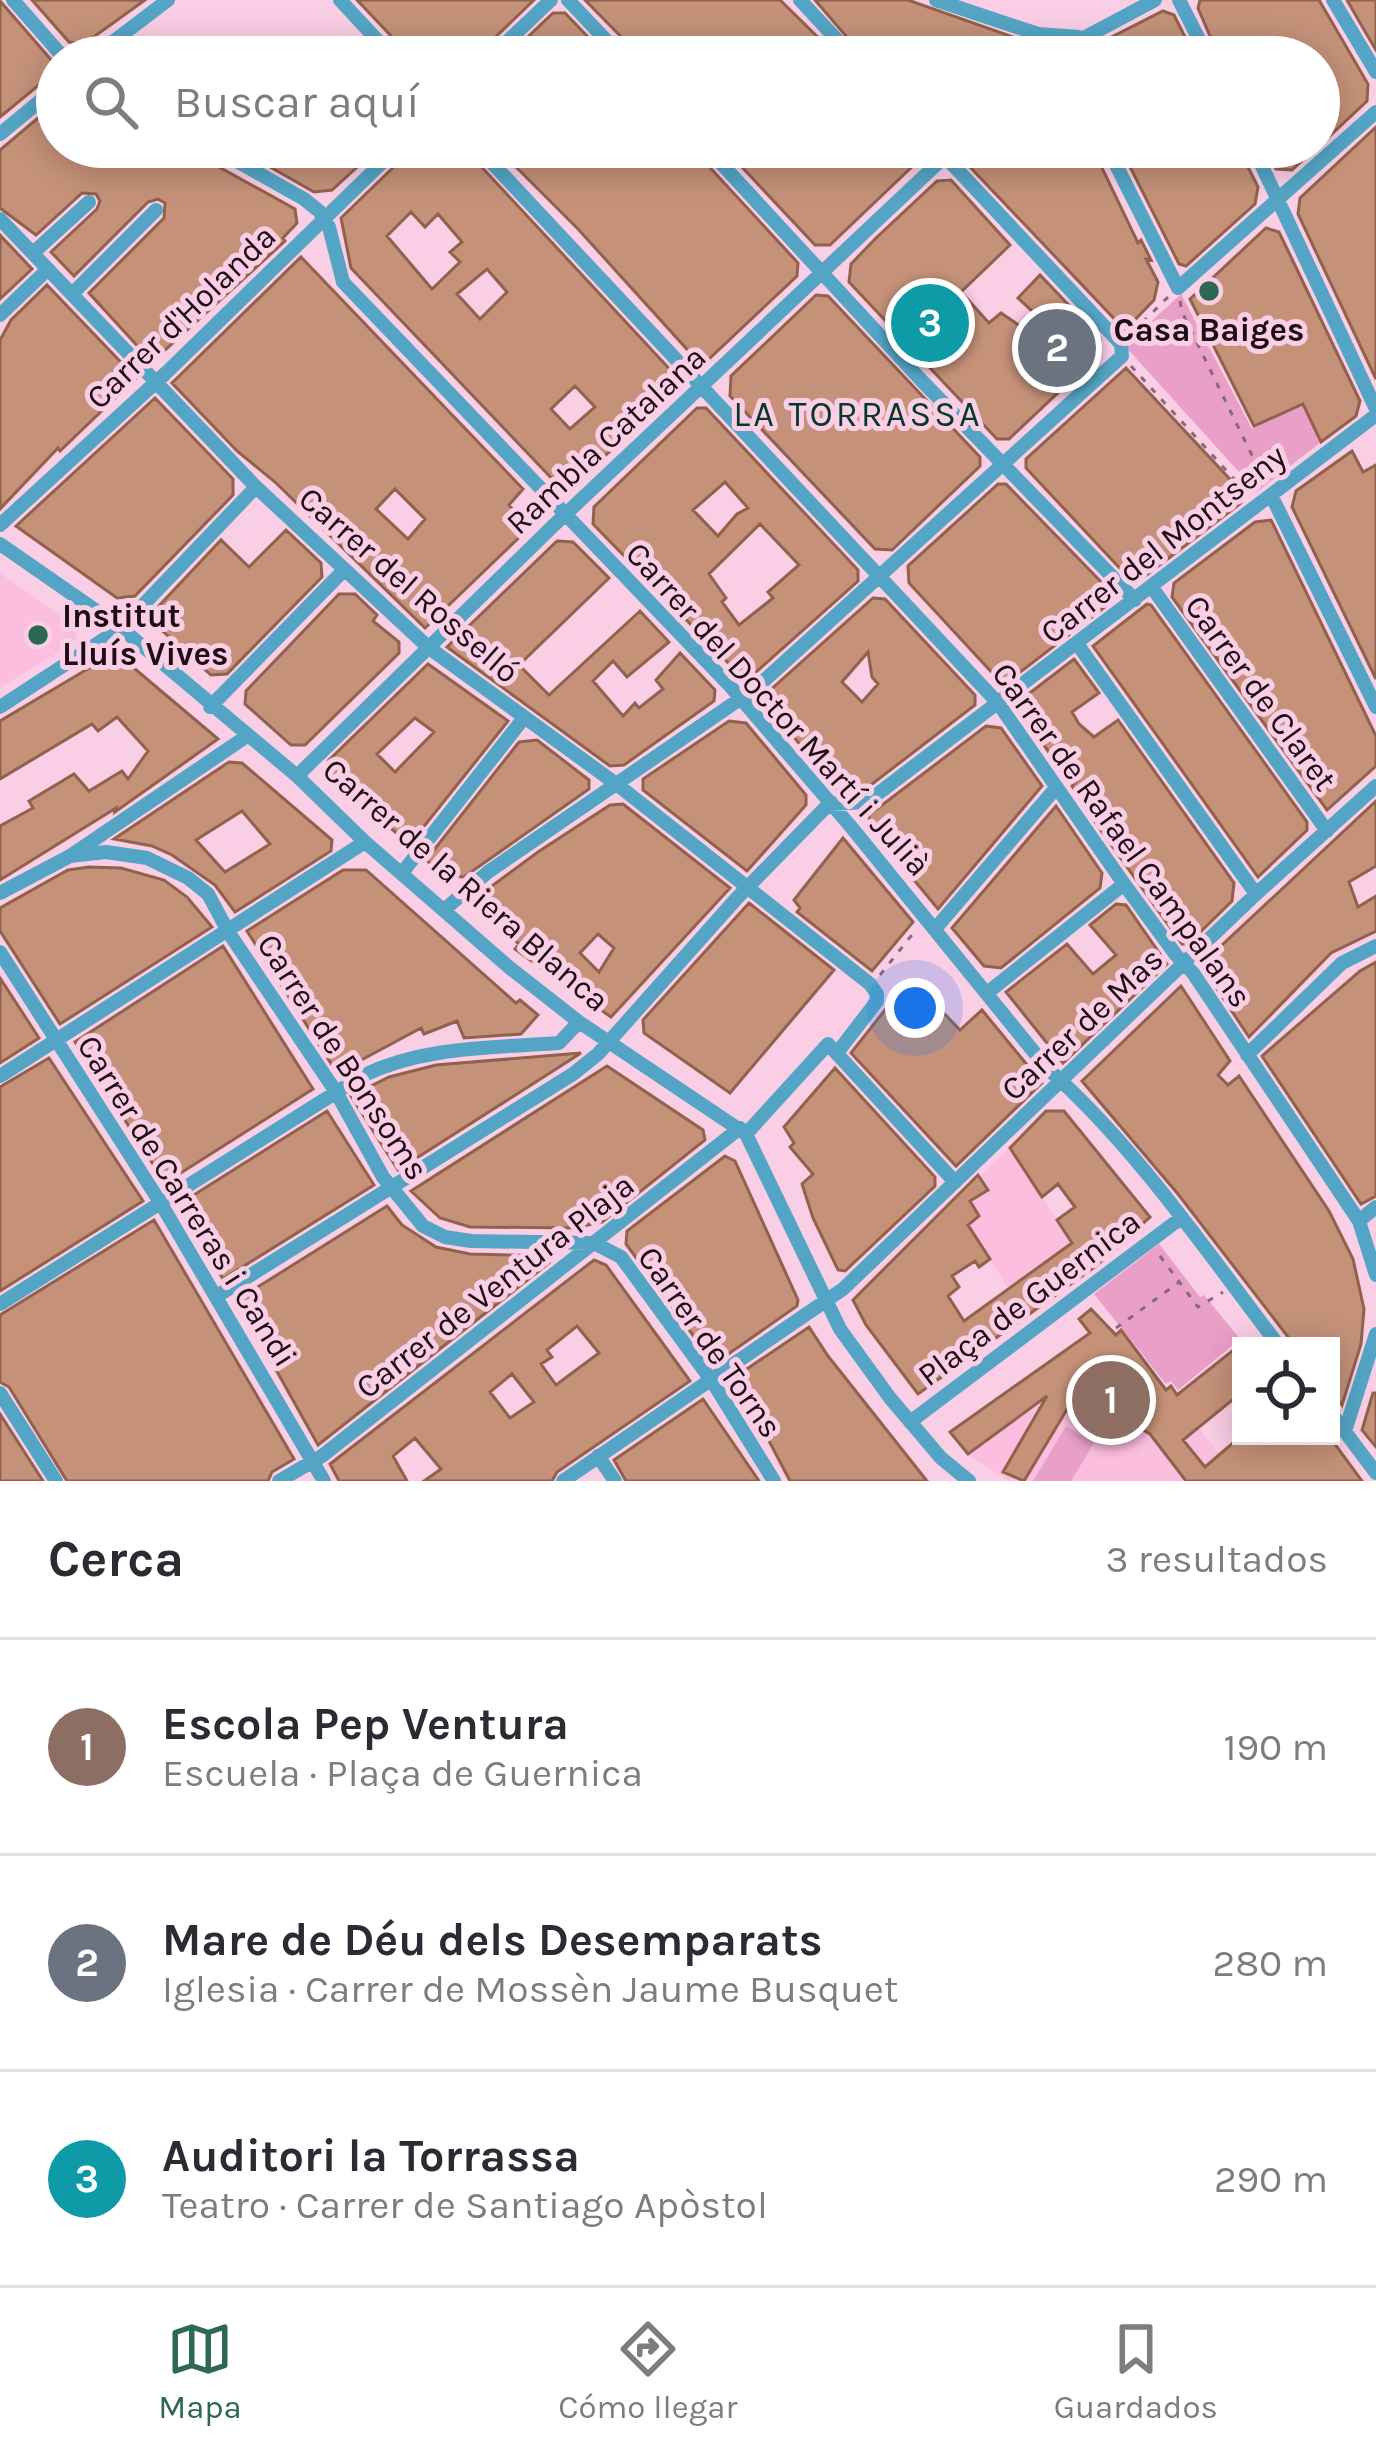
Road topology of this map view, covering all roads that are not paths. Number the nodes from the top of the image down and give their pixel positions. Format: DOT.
graph roads {
  1 [pos="14,0"];
  2 [pos="168,0"];
  3 [pos="340,0"];
  4 [pos="551,0"];
  5 [pos="568,0"];
  6 [pos="800,0"];
  7 [pos="936,0"];
  8 [pos="1155,0"];
  9 [pos="1179,0"];
  10 [pos="1333,0"];
  11 [pos="1038,34"];
  12 [pos="45,36"];
  13 [pos="121,36"];
  14 [pos="373,36"];
  15 [pos="513,36"];
  16 [pos="602,36"];
  17 [pos="833,36"];
  18 [pos="1058,36"];
  19 [pos="1083,36"];
  20 [pos="1197,36"];
  21 [pos="1376,72"];
  22 [pos="36,105"];
  23 [pos="1376,112"];
  24 [pos="0,134"];
  25 [pos="1340,145"];
  26 [pos="249,168"];
  27 [pos="376,168"];
  28 [pos="497,168"];
  29 [pos="726,168"];
  30 [pos="927,168"];
  31 [pos="962,168"];
  32 [pos="1118,168"];
  33 [pos="1264,168"];
  34 [pos="1316,168"];
  35 [pos="1280,201"];
  36 [pos="89,202"];
  37 [pos="156,210"];
  38 [pos="325,218"];
  39 [pos="0,219"];
  40 [pos="33,253"];
  41 [pos="48,269"];
  42 [pos="822,270"];
  43 [pos="72,295"];
  44 [pos="0,315"];
  45 [pos="155,382"];
  46 [pos="704,386"];
  47 [pos="1376,412"];
  48 [pos="1005,463"];
  49 [pos="256,487"];
  50 [pos="1270,492"];
  51 [pos="567,514"];
  52 [pos="0,524"];
  53 [pos="0,544"];
  54 [pos="344,570"];
  55 [pos="883,577"];
  56 [pos="1151,586"];
  57 [pos="1135,600"];
  58 [pos="121,628"];
  59 [pos="1078,644"];
  60 [pos="428,647"];
  61 [pos="742,699"];
  62 [pos="998,703"];
  63 [pos="0,707"];
  64 [pos="210,707"];
  65 [pos="1376,707"];
  66 [pos="523,719"];
  67 [pos="247,736"];
  68 [pos="297,776"];
  69 [pos="619,786"];
  70 [pos="1376,786"];
  71 [pos="1056,788"];
  72 [pos="867,802"];
  73 [pos="829,804"];
  74 [pos="852,828"];
  75 [pos="1328,832"];
  76 [pos="364,842"];
  77 [pos="70,856"];
  78 [pos="402,873"];
  79 [pos="1124,884"];
  80 [pos="746,889"];
  81 [pos="0,893"];
  82 [pos="1256,894"];
  83 [pos="444,910"];
  84 [pos="927,927"];
  85 [pos="229,933"];
  86 [pos="1376,946"];
  87 [pos="0,952"];
  88 [pos="1184,964"];
  89 [pos="987,993"];
  90 [pos="579,1022"];
  91 [pos="56,1041"];
  92 [pos="608,1041"];
  93 [pos="836,1053"];
  94 [pos="1247,1055"];
  95 [pos="0,1076"];
  96 [pos="1060,1080"];
  97 [pos="336,1092"];
  98 [pos="743,1131"];
  99 [pos="955,1182"];
  100 [pos="392,1186"];
  101 [pos="160,1202"];
  102 [pos="1376,1207"];
  103 [pos="1181,1218"];
  104 [pos="1359,1222"];
  105 [pos="594,1243"];
  106 [pos="1376,1275"];
  107 [pos="217,1296"];
  108 [pos="825,1301"];
  109 [pos="0,1304"];
  110 [pos="1376,1334"];
  111 [pos="1273,1337"];
  112 [pos="712,1381"];
  113 [pos="0,1393"];
  114 [pos="910,1422"];
  115 [pos="1340,1425"];
  116 [pos="1345,1431"];
  117 [pos="598,1456"];
  118 [pos="314,1460"];
  119 [pos="1376,1473"];
  120 [pos="949,1474"];
  121 [pos="56,1481"];
  122 [pos="279,1481"];
  123 [pos="324,1481"];
  124 [pos="563,1481"];
  125 [pos="615,1481"];
  126 [pos="774,1481"];
  127 [pos="969,1481"];
  1 -- 12 [label="street"];
  2 -- 13 [label="street"];
  3 -- 14 [label="street"];
  4 -- 15 [label="street"];
  5 -- 16 [label="street"];
  6 -- 17 [label="street"];
  7 -- 11 [label="street"];
  8 -- 19 [label="street"];
  9 -- 20 [label="street"];
  10 -- 21 [label="street"];
  11 -- 18 [label="street"];
  22 -- 24 [label="street"];
  23 -- 25 [label="street"];
  26 -- 38 [label="street"];
  27 -- 38 [label="street, Carrer d'Holanda"];
  28 -- 46 [label="street, Carrer de Rafael Campalans"];
  29 -- 42 [label="street"];
  30 -- 42 [label="street, Rambla Catalana"];
  31 -- 48 [label="street"];
  32 -- 35 [label="street"];
  33 -- 35 [label="street"];
  34 -- 35 [label="street"];
  35 -- 47 [label="street"];
  36 -- 40 [label="street"];
  37 -- 43 [label="street"];
  38 -- 45 [label="street, Carrer d'Holanda"];
  38 -- 51 [label="street, Carrer del Doctor Martí i Julià"];
  39 -- 40 [label="street, Carrer del Rosselló"];
  40 -- 41 [label="street, Carrer del Rosselló"];
  41 -- 43 [label="street, Carrer del Rosselló"];
  41 -- 44 [label="street"];
  42 -- 46 [label="street, Rambla Catalana"];
  42 -- 48 [label="street"];
  43 -- 45 [label="street, Carrer del Rosselló"];
  45 -- 49 [label="street, Carrer del Rosselló"];
  45 -- 52 [label="street, Carrer d'Holanda"];
  46 -- 51 [label="street, Rambla Catalana"];
  46 -- 55 [label="street, Carrer de Rafael Campalans"];
  47 -- 50 [label="street, Carrer del Montseny"];
  48 -- 55 [label="street"];
  48 -- 57 [label="street"];
  49 -- 54 [label="street, Carrer del Rosselló"];
  49 -- 58 [label="street"];
  50 -- 56 [label="street, Carrer del Montseny"];
  50 -- 65 [label="street"];
  51 -- 60 [label="street, Rambla Catalana"];
  51 -- 61 [label="street, Carrer del Doctor Martí i Julià"];
  53 -- 58 [label="street, Carrer de la Riera Blanca"];
  54 -- 60 [label="street, Carrer del Rosselló"];
  54 -- 64 [label="street"];
  55 -- 61 [label="street"];
  55 -- 62 [label="street, Carrer de Rafael Campalans"];
  56 -- 57 [label="street, Carrer del Montseny"];
  56 -- 75 [label="street, Carrer de Claret"];
  57 -- 59 [label="street, Carrer del Montseny"];
  58 -- 63 [label="street"];
  58 -- 64 [label="street, Carrer de la Riera Blanca"];
  59 -- 62 [label="street, Carrer del Montseny"];
  59 -- 82 [label="street"];
  60 -- 66 [label="street, Carrer del Rosselló"];
  60 -- 68 [label="street, Rambla Catalana"];
  61 -- 69 [label="street"];
  61 -- 73 [label="street, Carrer del Doctor Martí i Julià"];
  62 -- 71 [label="street, Carrer de Rafael Campalans"];
  62 -- 72 [label="street, Carrer del Montseny"];
  64 -- 67 [label="street, Carrer de la Riera Blanca"];
  66 -- 69 [label="street, Carrer del Rosselló"];
  66 -- 78 [label="street"];
  67 -- 68 [label="street, Carrer de la Riera Blanca"];
  67 -- 77 [label="street"];
  68 -- 76 [label="street, Carrer de la Riera Blanca"];
  69 -- 80 [label="street, Carrer del Rosselló"];
  69 -- 83 [label="street"];
  70 -- 75 [label="street, Carrer de Mas"];
  71 -- 79 [label="street, Carrer de Rafael Campalans"];
  71 -- 84 [label="street"];
  72 -- 73 [label="street"];
  72 -- 74 [label="street, Carrer del Montseny"];
  73 -- 74 [label="street, Carrer del Doctor Martí i Julià"];
  73 -- 80 [label="street"];
  74 -- 84 [label="street, Carrer del Doctor Martí i Julià"];
  75 -- 82 [label="street, Carrer de Mas"];
  76 -- 78 [label="street, Carrer de la Riera Blanca"];
  76 -- 85 [label="street"];
  77 -- 81 [label="street"];
  77 -- 85 [label="street, Carrer de Bonsoms"];
  78 -- 83 [label="street, Carrer de la Riera Blanca"];
  79 -- 88 [label="street, Carrer de Rafael Campalans"];
  79 -- 89 [label="street"];
  80 -- 92 [label="street"];
  80 -- 93 [label="street, Carrer del Rosselló"];
  82 -- 88 [label="street, Carrer de Mas"];
  83 -- 90 [label="street, Carrer de la Riera Blanca"];
  84 -- 89 [label="street, Carrer del Doctor Martí i Julià"];
  85 -- 91 [label="street"];
  85 -- 97 [label="street, Carrer de Bonsoms"];
  86 -- 94 [label="street"];
  87 -- 91 [label="street, Carrer de Carreras i Candi"];
  88 -- 94 [label="street, Carrer de Rafael Campalans"];
  88 -- 96 [label="street, Carrer de Mas"];
  89 -- 96 [label="street, Carrer del Doctor Martí i Julià"];
  90 -- 92 [label="street, Carrer de la Riera Blanca"];
  90 -- 97 [label="street"];
  91 -- 95 [label="street"];
  91 -- 101 [label="street, Carrer de Carreras i Candi"];
  92 -- 98 [label="street, Carrer de la Riera Blanca"];
  92 -- 100 [label="street"];
  93 -- 98 [label="street, Carrer de Ventura Plaja"];
  93 -- 99 [label="street"];
  94 -- 104 [label="street, Carrer de Rafael Campalans"];
  96 -- 99 [label="street, Carrer de Mas"];
  96 -- 103 [label="street, Carrer del Doctor Martí i Julià"];
  97 -- 100 [label="street, Carrer de Bonsoms"];
  97 -- 101 [label="street"];
  98 -- 105 [label="street, Carrer de Ventura Plaja"];
  98 -- 108 [label="street"];
  99 -- 108 [label="street, Carrer de Mas"];
  100 -- 105 [label="street, Carrer de Bonsoms"];
  100 -- 107 [label="street"];
  101 -- 107 [label="street, Carrer de Carreras i Candi"];
  101 -- 109 [label="street"];
  102 -- 104 [label="street"];
  103 -- 111 [label="street, Carrer del Doctor Martí i Julià"];
  103 -- 114 [label="street, Plaça de Guernica"];
  104 -- 106 [label="street, Carrer de Rafael Campalans"];
  105 -- 112 [label="street, Carrer de Torns"];
  105 -- 118 [label="street, Carrer de Ventura Plaja"];
  107 -- 118 [label="street, Carrer de Carreras i Candi"];
  108 -- 112 [label="street, Carrer de Mas"];
  108 -- 114 [label="street"];
  110 -- 116 [label="street"];
  112 -- 117 [label="street, Carrer de Mas"];
  112 -- 126 [label="street, Carrer de Torns"];
  113 -- 121 [label="street"];
  114 -- 120 [label="street"];
  115 -- 116 [label="street"];
  116 -- 119 [label="street"];
  117 -- 124 [label="street, Carrer de Mas"];
  117 -- 125 [label="street"];
  118 -- 122 [label="street, Carrer de Ventura Plaja"];
  118 -- 123 [label="street, Carrer de Carreras i Candi"];
  120 -- 127 [label="street"];
}
